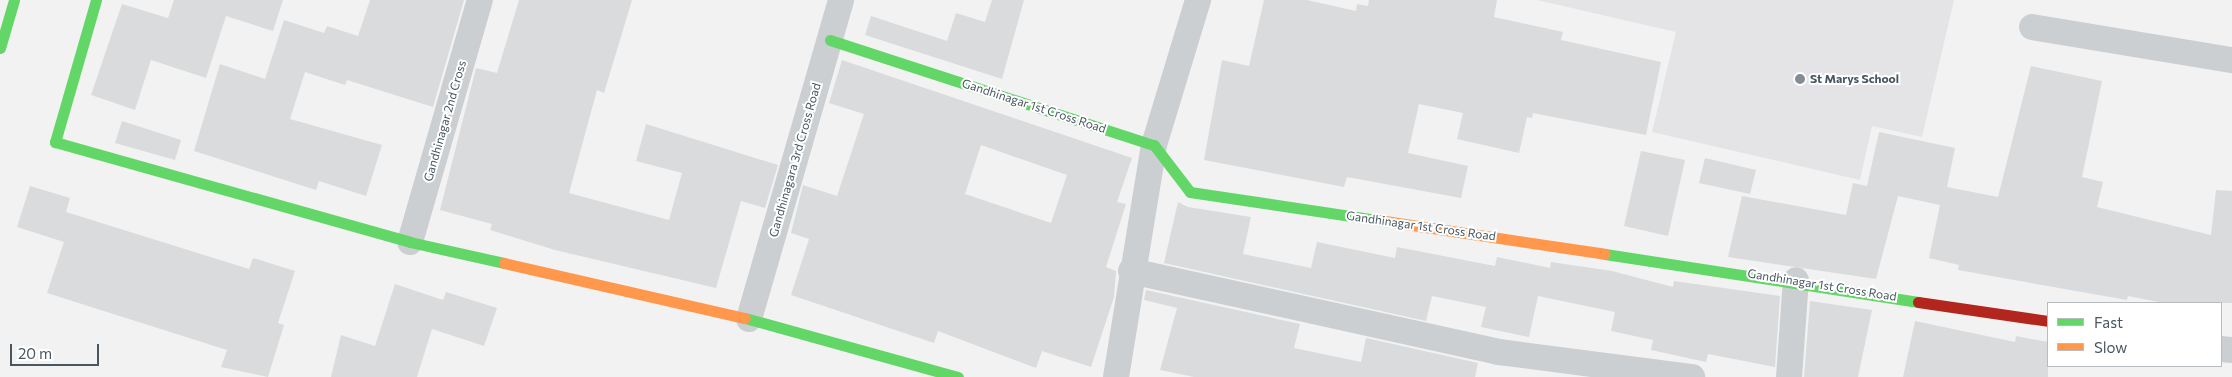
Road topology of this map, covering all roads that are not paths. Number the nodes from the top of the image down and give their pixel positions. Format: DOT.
graph roads {
  1 [pos="14,0"];
  2 [pos="96,0"];
  3 [pos="480,0"];
  4 [pos="840,0"];
  5 [pos="1198,0"];
  6 [pos="2032,27"];
  7 [pos="830,40"];
  8 [pos="0,48"];
  9 [pos="2232,60"];
  10 [pos="1154,144"];
  11 [pos="410,242"];
  12 [pos="1131,271"];
  13 [pos="1796,280"];
  14 [pos="749,319"];
  15 [pos="2047,321"];
  16 [pos="958,377"];
  17 [pos="1116,377"];
  18 [pos="1692,377"];
  19 [pos="1789,377"];
  1 -- 8 [label="street"];
  2 -- 11 [label="street"];
  3 -- 11 [label="street, Gandhinagar 2nd Cross"];
  4 -- 7 [label="street, Gandhinagara 3rd Cross Road"];
  5 -- 10 [label="street"];
  6 -- 9 [label="street"];
  7 -- 10 [label="street, Gandhinagar 1st Cross Road"];
  7 -- 14 [label="street, Gandhinagara 3rd Cross Road"];
  10 -- 12 [label="street"];
  10 -- 13 [label="street, Gandhinagar 1st Cross Road"];
  11 -- 14 [label="street"];
  12 -- 17 [label="street"];
  12 -- 18 [label="street"];
  13 -- 15 [label="street, Gandhinagar 1st Cross Road"];
  13 -- 19 [label="street"];
  14 -- 16 [label="street"];
}
